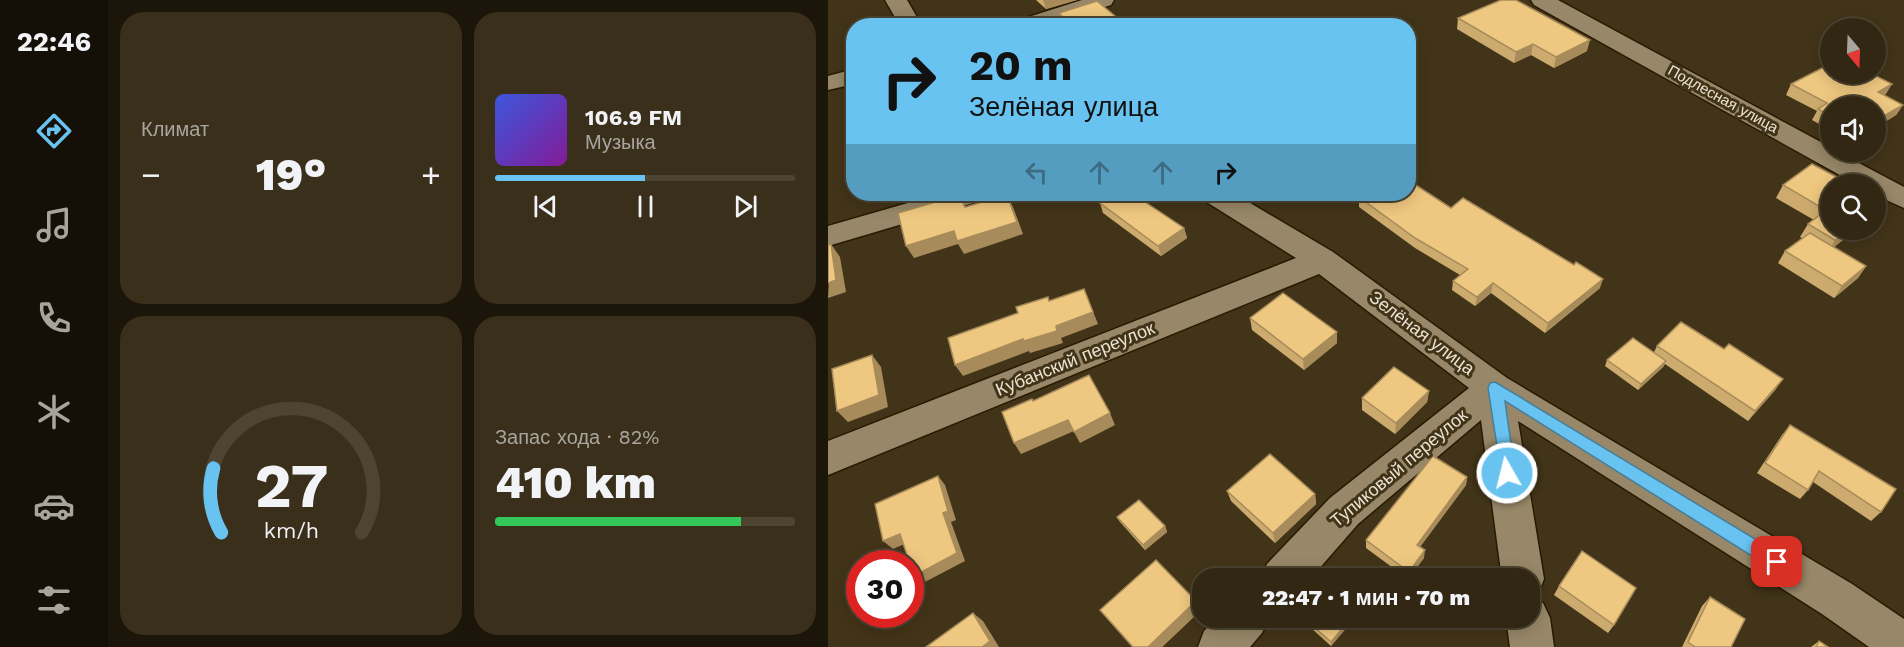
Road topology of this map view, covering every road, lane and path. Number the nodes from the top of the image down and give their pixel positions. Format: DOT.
graph roads {
  1 [pos="896,0"];
  2 [pos="1103,0"];
  3 [pos="1542,0"];
  4 [pos="906,18"];
  5 [pos="1048,18"];
  6 [pos="846,78"];
  7 [pos="828,83"];
  8 [pos="1904,199"];
  9 [pos="946,201"];
  10 [pos="1226,201"];
  11 [pos="828,236"];
  12 [pos="1322,260"];
  13 [pos="1495,388"];
  14 [pos="828,458"];
  15 [pos="1292,568"];
  16 [pos="1520,568"];
  17 [pos="1238,628"];
  18 [pos="1529,628"];
  19 [pos="1904,645"];
  20 [pos="1220,647"];
  21 [pos="1532,647"];
  1 -- 4 [label="street"];
  2 -- 5 [label="street"];
  3 -- 8 [label="street, Подлесная улица"];
  6 -- 7 [label="street"];
  9 -- 11 [label="street"];
  10 -- 12 [label="street, Зелёная улица"];
  12 -- 13 [label="street, Зелёная улица"];
  12 -- 14 [label="street, Кубанский переулок"];
  13 -- 15 [label="street, Тупиковый переулок"];
  13 -- 16 [label="street"];
  13 -- 19 [label="street, Зелёная улица"];
  17 -- 20 [label="street"];
  18 -- 21 [label="street"];
}
